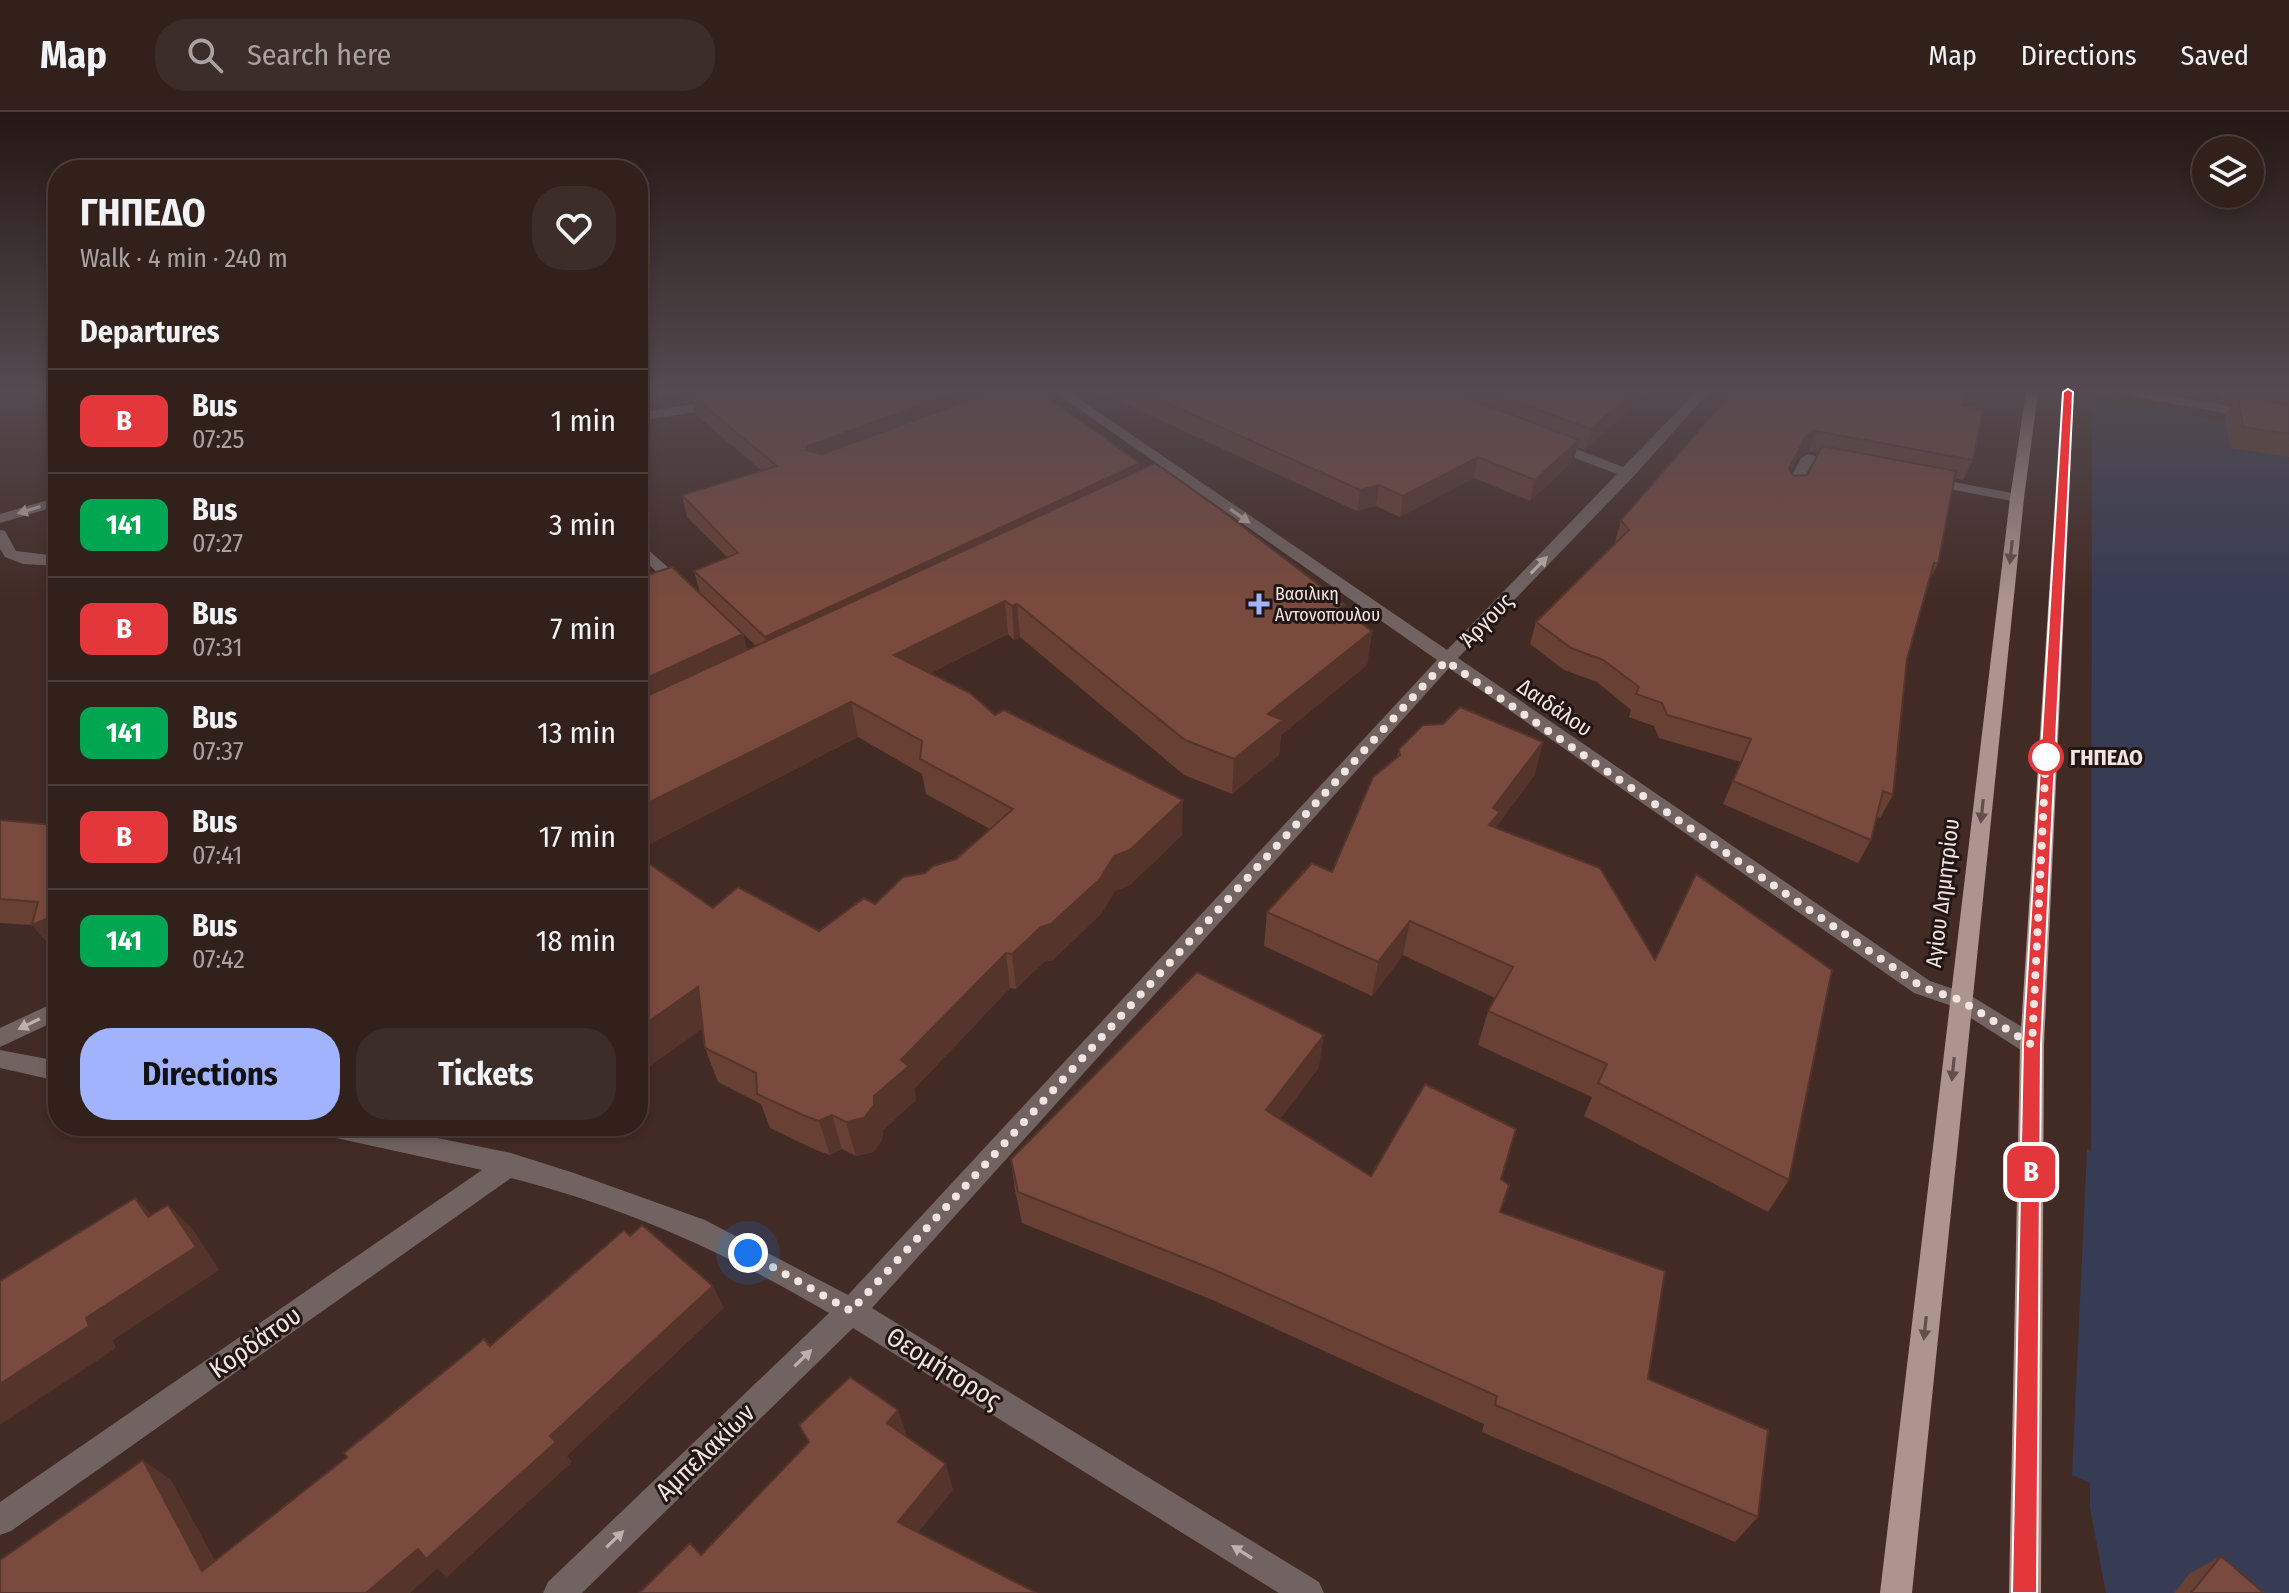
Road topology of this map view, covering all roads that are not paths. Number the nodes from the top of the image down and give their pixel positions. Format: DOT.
graph roads {
  1 [pos="1151,461"];
  2 [pos="1594,461"];
  3 [pos="1640,461"];
  4 [pos="1806,461"];
  5 [pos="1825,461"];
  6 [pos="2022,461"];
  7 [pos="2064,461"];
  8 [pos="1852,466"];
  9 [pos="1628,474"];
  10 [pos="1912,478"];
  11 [pos="1791,491"];
  12 [pos="2017,498"];
  13 [pos="48,504"];
  14 [pos="0,519"];
  15 [pos="0,534"];
  16 [pos="648,555"];
  17 [pos="48,560"];
  18 [pos="692,597"];
  19 [pos="1446,661"];
  20 [pos="1960,1000"];
  21 [pos="48,1015"];
  22 [pos="0,1038"];
  23 [pos="2032,1045"];
  24 [pos="0,1059"];
  25 [pos="48,1069"];
  26 [pos="375,1136"];
  27 [pos="511,1164"];
  28 [pos="851,1311"];
  29 [pos="0,1520"];
  30 [pos="559,1593"];
  31 [pos="1308,1593"];
  32 [pos="1896,1593"];
  33 [pos="2025,1593"];
  1 -- 19 [label="street, Δαιδάλου, one-way"];
  2 -- 9 [label="street"];
  3 -- 9 [label="street, Άργους"];
  4 -- 11 [label="street"];
  5 -- 8 [label="street"];
  6 -- 12 [label="main road, Αγίου Δημητρίου"];
  7 -- 23 [label="main road"];
  19 -- 9 [label="street, Άργους, one-way"];
  10 -- 12 [label="street"];
  12 -- 20 [label="main road, Αγίου Δημητρίου, one-way"];
  13 -- 14 [label="street, one-way"];
  15 -- 17 [label="street"];
  16 -- 18 [label="street"];
  19 -- 20 [label="street, Δαιδάλου"];
  19 -- 28 [label="street, Άργους"];
  20 -- 23 [label="street, Δαιδάλου"];
  20 -- 32 [label="main road, Αγίου Δημητρίου, one-way"];
  21 -- 22 [label="street, one-way"];
  23 -- 33 [label="main road"];
  24 -- 25 [label="street"];
  26 -- 27 [label="street, Θεομήτορος"];
  27 -- 28 [label="street, Θεομήτορος"];
  27 -- 29 [label="street, Κορδάτου"];
  30 -- 28 [label="street, Αμπελακίων, one-way"];
  31 -- 28 [label="street, Θεομήτορος, one-way"];
}
